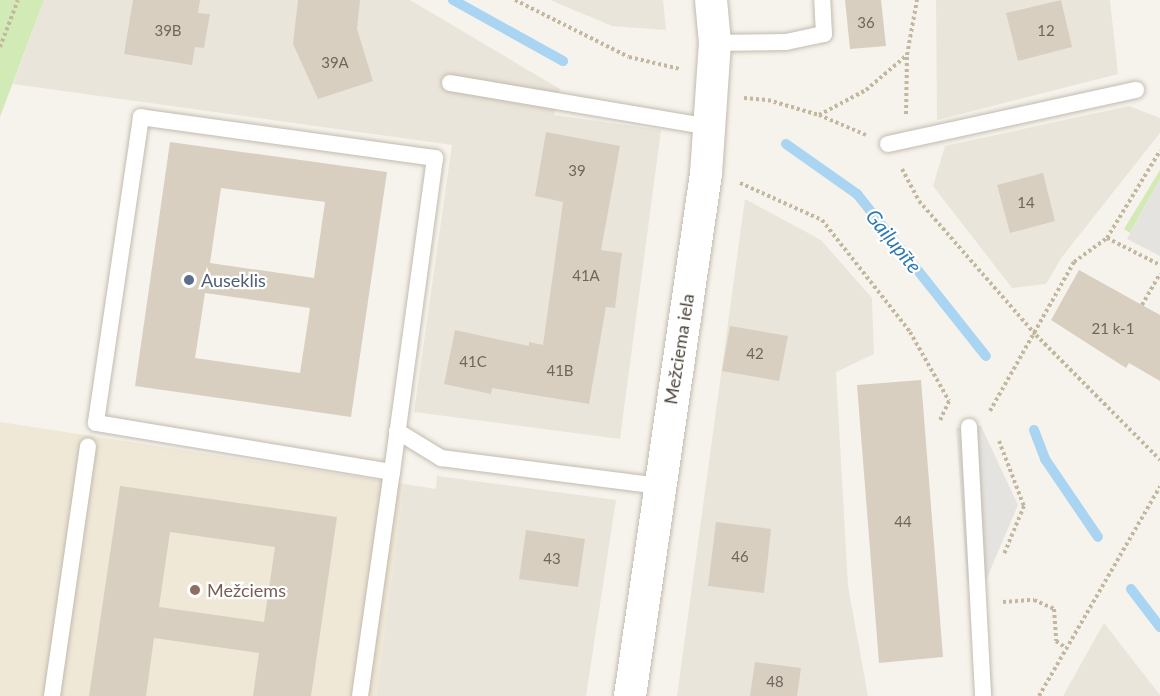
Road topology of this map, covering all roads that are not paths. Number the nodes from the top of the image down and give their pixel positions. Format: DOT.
graph roads {
  1 [pos="711,0"];
  2 [pos="822,0"];
  3 [pos="715,43"];
  4 [pos="450,83"];
  5 [pos="1136,90"];
  6 [pos="710,127"];
  7 [pos="895,142"];
  8 [pos="969,427"];
  9 [pos="397,431"];
  10 [pos="87,447"];
  11 [pos="392,472"];
  12 [pos="659,486"];
  13 [pos="52,696"];
  14 [pos="360,696"];
  15 [pos="630,696"];
  16 [pos="983,696"];
  1 -- 3 [label="street, Mežciema iela"];
  2 -- 3 [label="lane"];
  3 -- 6 [label="street, Mežciema iela"];
  4 -- 6 [label="lane"];
  5 -- 7 [label="lane"];
  6 -- 12 [label="street, Mežciema iela"];
  8 -- 16 [label="lane"];
  9 -- 11 [label="lane"];
  9 -- 11 [label="lane"];
  9 -- 12 [label="lane"];
  10 -- 13 [label="lane"];
  11 -- 14 [label="lane"];
  12 -- 15 [label="street, Mežciema iela"];
}
